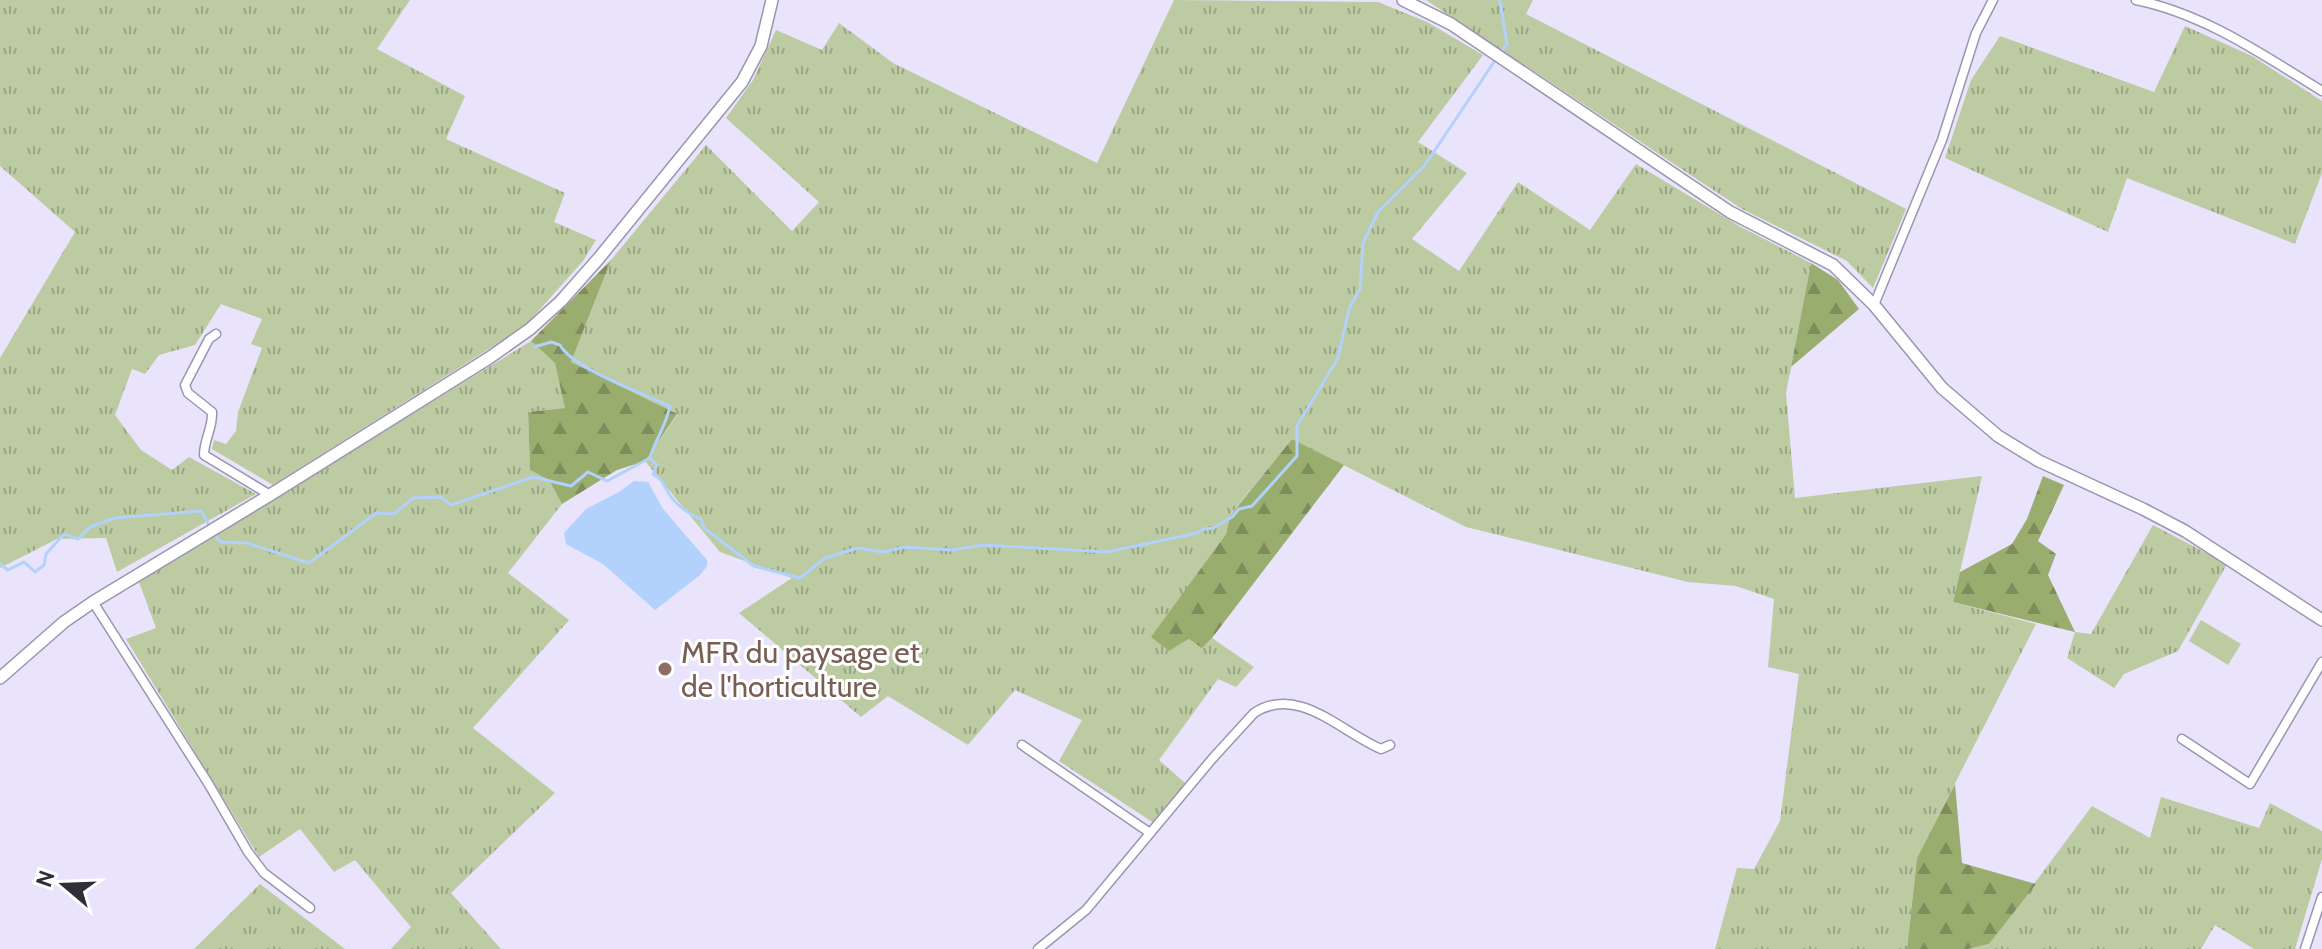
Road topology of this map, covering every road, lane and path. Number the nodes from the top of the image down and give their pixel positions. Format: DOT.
graph roads {
  1 [pos="772,0"];
  2 [pos="1403,0"];
  3 [pos="1993,0"];
  4 [pos="2136,0"];
  5 [pos="2322,91"];
  6 [pos="1874,305"];
  7 [pos="216,334"];
  8 [pos="270,495"];
  9 [pos="93,602"];
  10 [pos="2322,620"];
  11 [pos="2322,662"];
  12 [pos="0,678"];
  13 [pos="2182,739"];
  14 [pos="1022,745"];
  15 [pos="1390,745"];
  16 [pos="1150,833"];
  17 [pos="2322,897"];
  18 [pos="310,908"];
  19 [pos="1038,949"];
  20 [pos="2305,949"];
  1 -- 8 [label="street"];
  2 -- 6 [label="street"];
  3 -- 6 [label="street"];
  4 -- 5 [label="street"];
  6 -- 10 [label="street"];
  7 -- 8 [label="street"];
  8 -- 9 [label="street"];
  9 -- 12 [label="street"];
  9 -- 18 [label="street"];
  11 -- 13 [label="street"];
  14 -- 16 [label="street"];
  15 -- 16 [label="street"];
  16 -- 19 [label="street"];
  17 -- 20 [label="street"];
}
